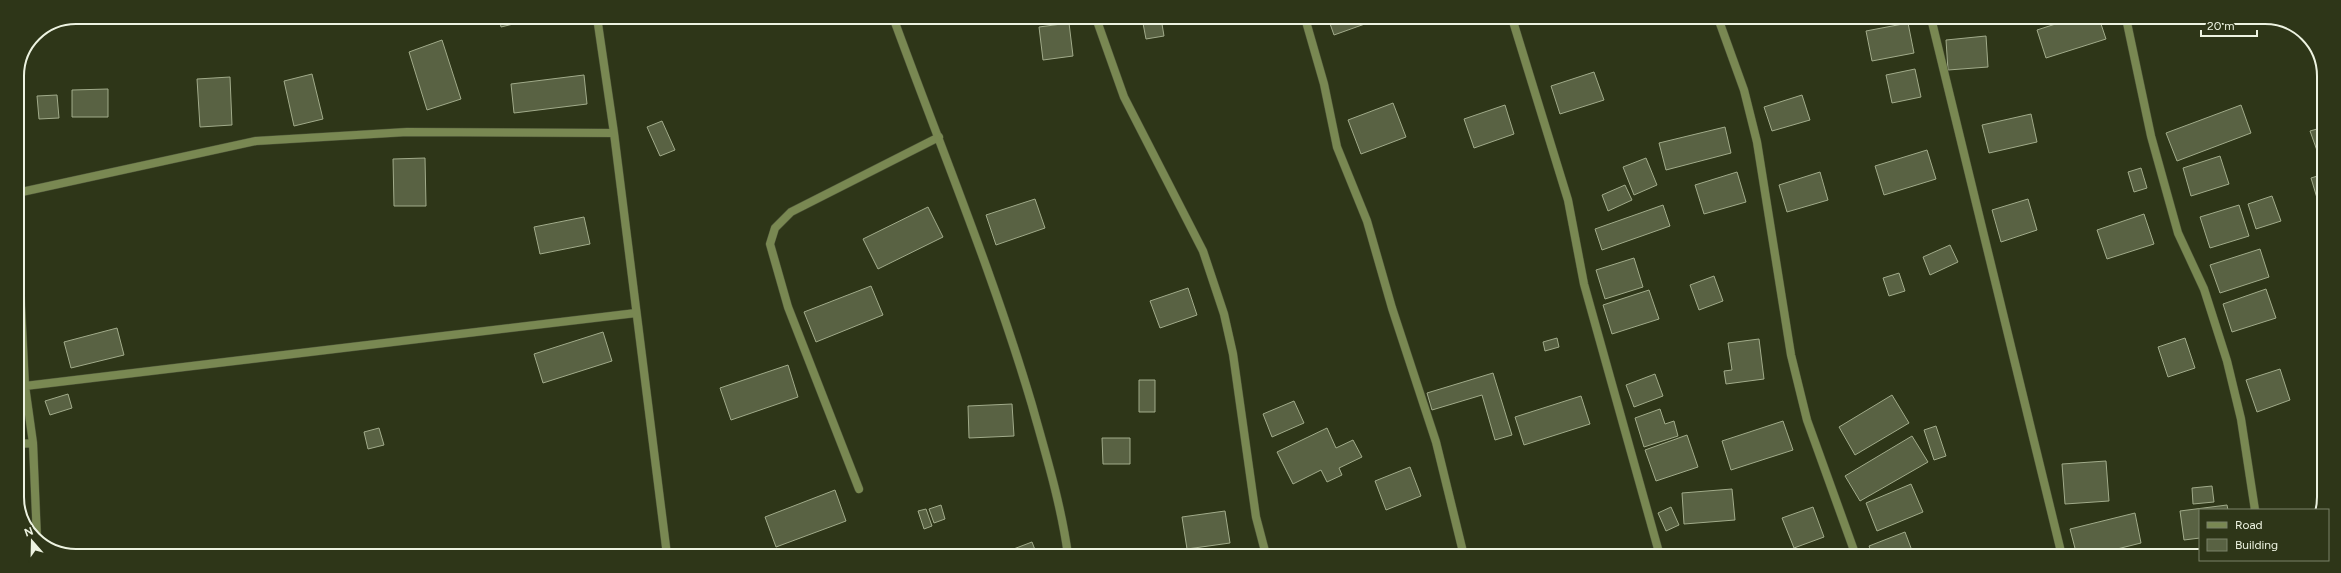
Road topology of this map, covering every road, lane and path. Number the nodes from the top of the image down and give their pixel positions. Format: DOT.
graph roads {
  1 [pos="598,24"];
  2 [pos="896,24"];
  3 [pos="1098,24"];
  4 [pos="1307,24"];
  5 [pos="1514,24"];
  6 [pos="1720,24"];
  7 [pos="1932,24"];
  8 [pos="2127,24"];
  9 [pos="614,133"];
  10 [pos="939,137"];
  11 [pos="24,191"];
  12 [pos="636,313"];
  13 [pos="24,366"];
  14 [pos="25,386"];
  15 [pos="33,443"];
  16 [pos="24,444"];
  17 [pos="860,489"];
  18 [pos="2254,509"];
  19 [pos="36,521"];
  20 [pos="666,549"];
  21 [pos="1067,549"];
  22 [pos="1264,549"];
  23 [pos="1462,549"];
  24 [pos="1658,549"];
  25 [pos="1853,549"];
  26 [pos="2060,549"];
  1 -- 9 [label="street"];
  2 -- 10 [label="street"];
  3 -- 22 [label="street"];
  4 -- 23 [label="street"];
  5 -- 24 [label="street"];
  6 -- 25 [label="street"];
  7 -- 26 [label="street"];
  8 -- 18 [label="street"];
  9 -- 11 [label="street"];
  9 -- 12 [label="street"];
  10 -- 17 [label="street"];
  10 -- 21 [label="street"];
  12 -- 14 [label="street"];
  12 -- 20 [label="street"];
  13 -- 14 [label="street"];
  14 -- 15 [label="street"];
  15 -- 16 [label="street"];
  15 -- 19 [label="street"];
}
